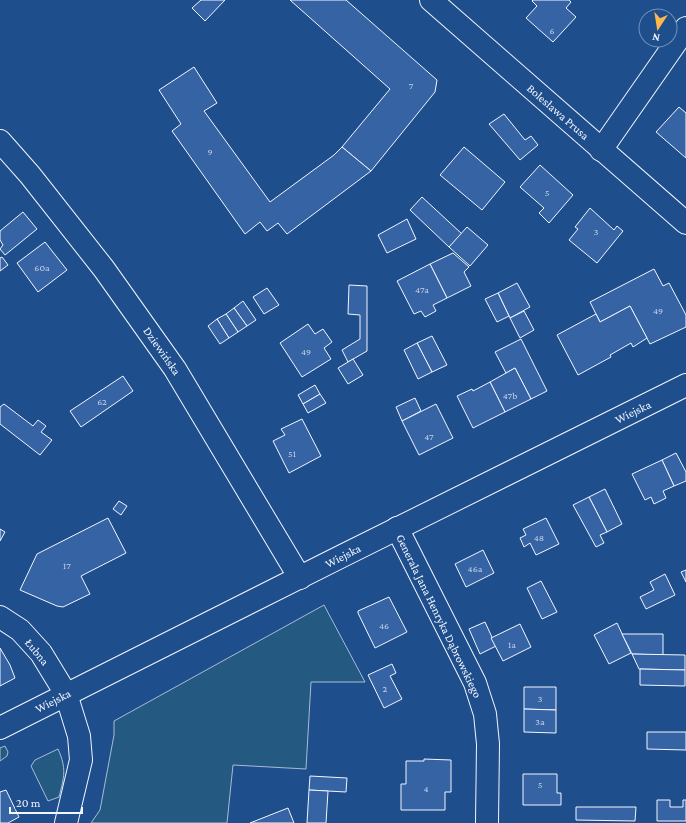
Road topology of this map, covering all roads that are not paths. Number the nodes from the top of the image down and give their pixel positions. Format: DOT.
graph roads {
  1 [pos="431,0"];
  2 [pos="686,28"];
  3 [pos="0,141"];
  4 [pos="602,150"];
  5 [pos="686,223"];
  6 [pos="686,385"];
  7 [pos="397,528"];
  8 [pos="300,578"];
  9 [pos="0,617"];
  10 [pos="66,694"];
  11 [pos="0,728"];
  12 [pos="66,823"];
  13 [pos="487,823"];
  1 -- 4 [label="street, Bolesława Prusa"];
  2 -- 4 [label="street"];
  3 -- 8 [label="street, Dziewińska"];
  4 -- 5 [label="street, Bolesława Prusa"];
  6 -- 7 [label="street, Wiejska"];
  7 -- 8 [label="street, Wiejska"];
  7 -- 13 [label="street, Generała Jana Henryka Dąbrowskiego"];
  8 -- 10 [label="street, Wiejska"];
  9 -- 10 [label="street, Łubna"];
  10 -- 11 [label="street, Wiejska"];
  10 -- 12 [label="street, Łubna"];
}
